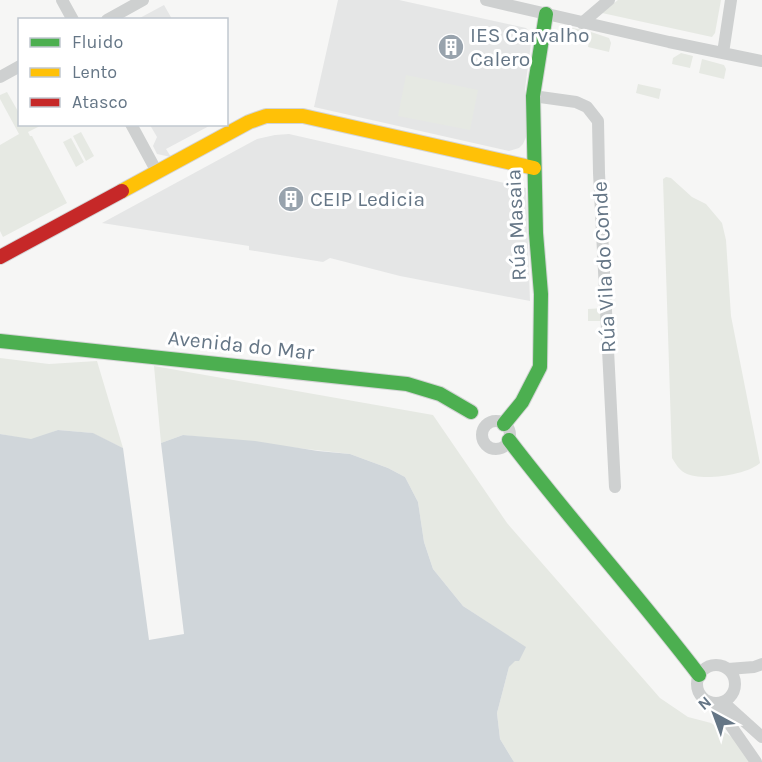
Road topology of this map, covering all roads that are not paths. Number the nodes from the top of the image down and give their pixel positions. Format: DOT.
graph roads {
  1 [pos="62,0"];
  2 [pos="143,0"];
  3 [pos="486,0"];
  4 [pos="609,0"];
  5 [pos="731,0"];
  6 [pos="521,4"];
  7 [pos="546,14"];
  8 [pos="72,18"];
  9 [pos="111,18"];
  10 [pos="582,23"];
  11 [pos="723,53"];
  12 [pos="762,61"];
  13 [pos="18,67"];
  14 [pos="0,77"];
  15 [pos="533,96"];
  16 [pos="132,126"];
  17 [pos="534,168"];
  18 [pos="157,172"];
  19 [pos="0,257"];
  20 [pos="0,340"];
  21 [pos="471,412"];
  22 [pos="498,423"];
  23 [pos="482,432"];
  24 [pos="506,444"];
  25 [pos="615,487"];
  26 [pos="677,645"];
  27 [pos="714,665"];
  28 [pos="758,665"];
  29 [pos="728,669"];
  30 [pos="699,675"];
  31 [pos="735,684"];
  32 [pos="723,700"];
  33 [pos="762,737"];
  34 [pos="756,762"];
  1 -- 8 [label="street"];
  2 -- 9 [label="street"];
  3 -- 6 [label="street"];
  4 -- 10 [label="street"];
  5 -- 11 [label="street"];
  6 -- 7 [label="street"];
  7 -- 10 [label="street"];
  7 -- 15 [label="street, Rúa Masaia"];
  10 -- 11 [label="street"];
  11 -- 12 [label="street"];
  13 -- 14 [label="street"];
  15 -- 17 [label="street, Rúa Masaia"];
  15 -- 25 [label="street, Rúa Vila do Conde"];
  16 -- 18 [label="street"];
  17 -- 18 [label="street"];
  17 -- 22 [label="street, Rúa Masaia"];
  18 -- 19 [label="street"];
  20 -- 21 [label="street, Avenida do Mar"];
  21 -- 22 [label="street, Avenida do Mar"];
  21 -- 23 [label="street, Avenida do Mar"];
  22 -- 23 [label="street"];
  22 -- 24 [label="street"];
  23 -- 24 [label="street"];
  24 -- 26 [label="street"];
  26 -- 27 [label="street"];
  26 -- 30 [label="street"];
  27 -- 29 [label="street"];
  27 -- 30 [label="street"];
  28 -- 29 [label="street"];
  28 -- 31 [label="street"];
  29 -- 31 [label="street"];
  30 -- 32 [label="street"];
  31 -- 32 [label="street"];
  32 -- 33 [label="street"];
  32 -- 34 [label="street"];
}
